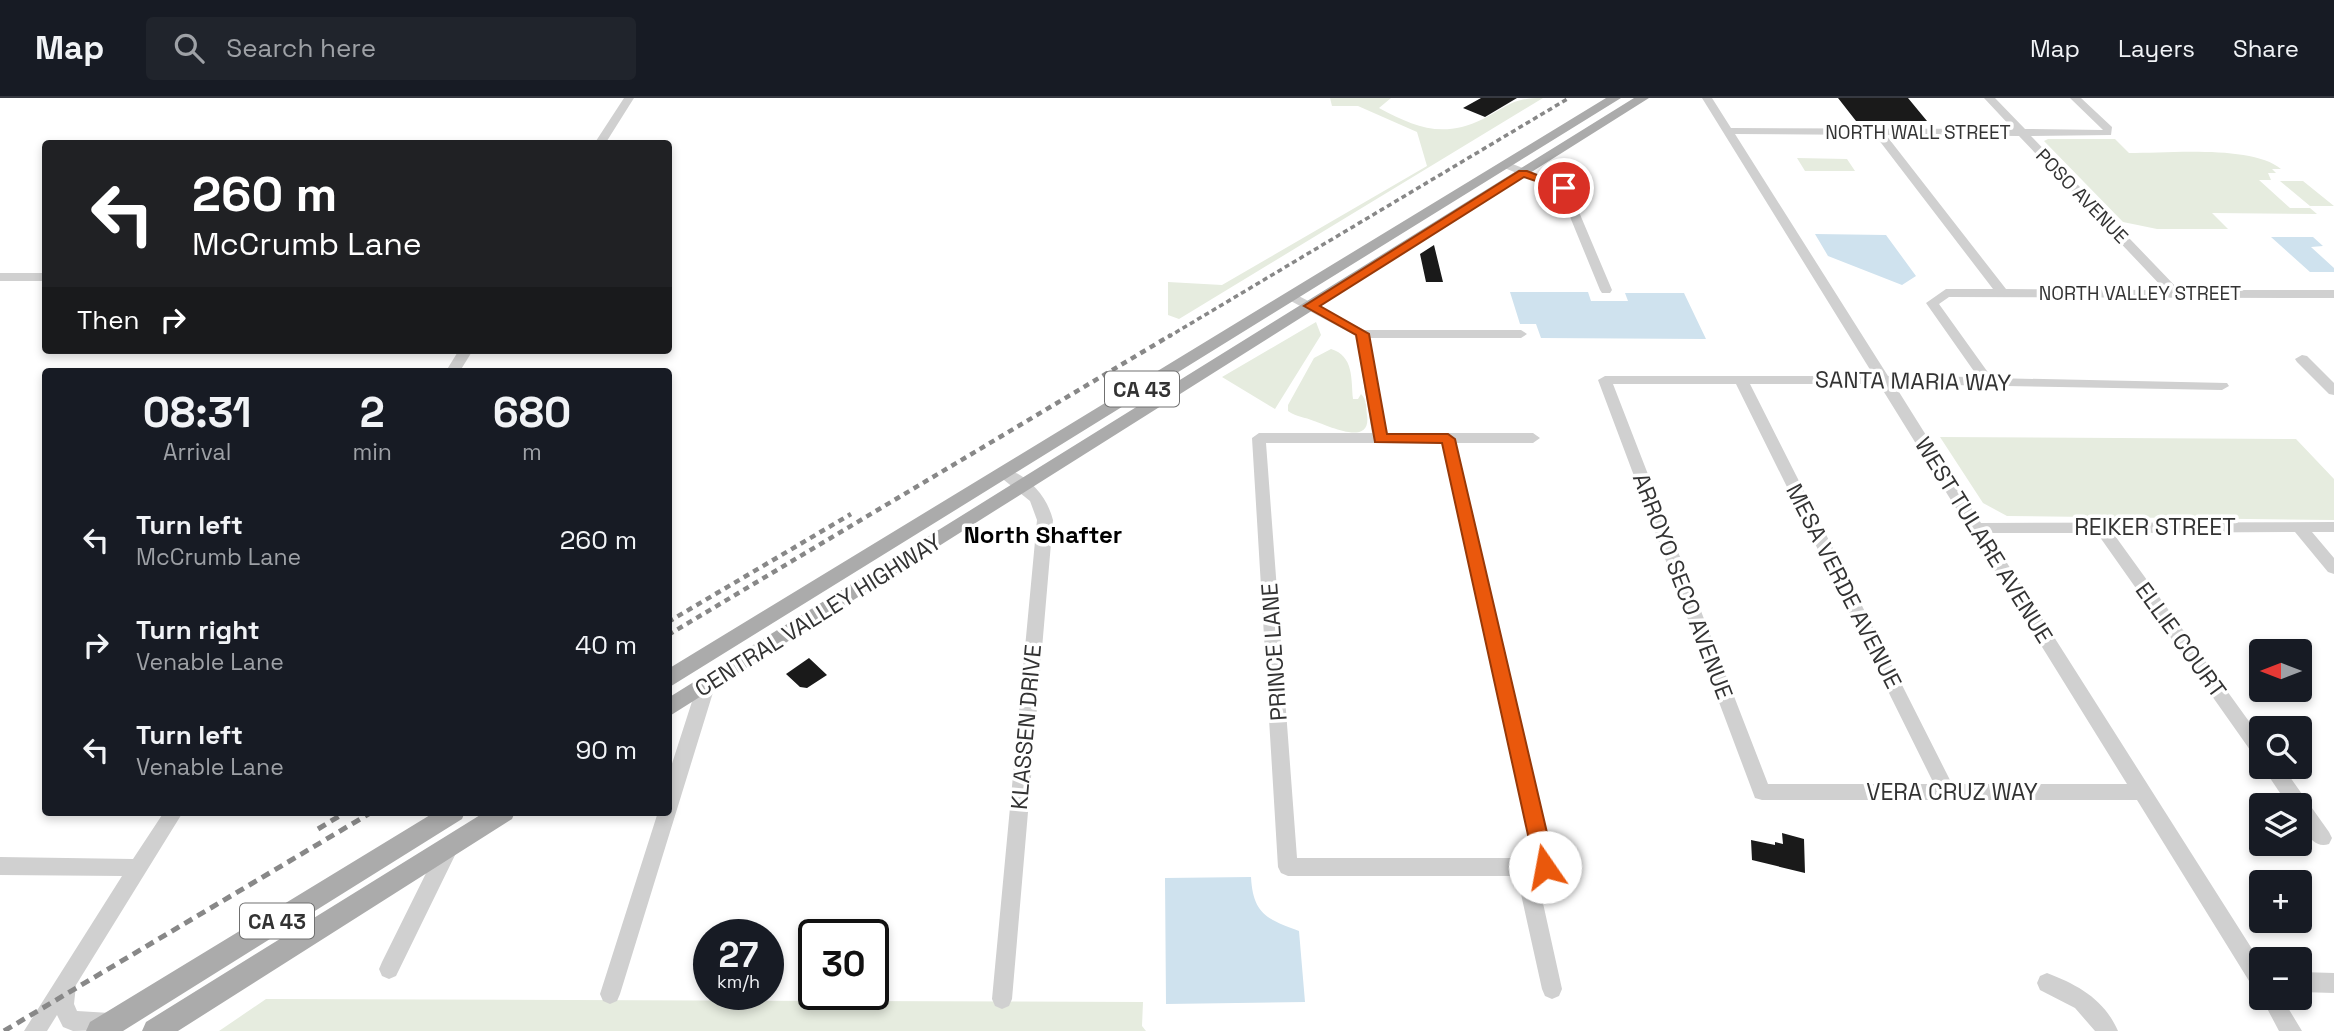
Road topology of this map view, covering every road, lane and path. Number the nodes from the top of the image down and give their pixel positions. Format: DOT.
graph roads {
  1 [pos="629,98"];
  2 [pos="1615,98"];
  3 [pos="1643,98"];
  4 [pos="1707,98"];
  5 [pos="1989,98"];
  6 [pos="2075,98"];
  7 [pos="1728,131"];
  8 [pos="1878,132"];
  9 [pos="2022,133"];
  10 [pos="602,140"];
  11 [pos="1506,165"];
  12 [pos="1523,173"];
  13 [pos="0,277"];
  14 [pos="42,277"];
  15 [pos="1606,290"];
  16 [pos="2002,293"];
  17 [pos="2175,293"];
  18 [pos="2334,294"];
  19 [pos="1293,297"];
  20 [pos="1310,306"];
  21 [pos="1362,334"];
  22 [pos="1521,334"];
  23 [pos="2302,359"];
  24 [pos="1605,380"];
  25 [pos="1741,380"];
  26 [pos="1884,380"];
  27 [pos="1987,382"];
  28 [pos="2222,386"];
  29 [pos="2334,391"];
  30 [pos="1380,438"];
  31 [pos="1533,438"];
  32 [pos="1448,439"];
  33 [pos="1004,474"];
  34 [pos="1024,486"];
  35 [pos="2101,527"];
  36 [pos="2299,527"];
  37 [pos="2334,527"];
  38 [pos="1976,528"];
  39 [pos="2334,568"];
  40 [pos="672,678"];
  41 [pos="706,686"];
  42 [pos="672,707"];
  43 [pos="2249,735"];
  44 [pos="1762,792"];
  45 [pos="1947,792"];
  46 [pos="2141,792"];
  47 [pos="672,794"];
  48 [pos="172,816"];
  49 [pos="448,816"];
  50 [pos="498,816"];
  51 [pos="666,816"];
  52 [pos="2312,824"];
  53 [pos="2322,838"];
  54 [pos="449,846"];
  55 [pos="0,866"];
  56 [pos="1525,867"];
  57 [pos="139,868"];
  58 [pos="2249,962"];
  59 [pos="389,969"];
  60 [pos="67,980"];
  61 [pos="2312,982"];
  62 [pos="2047,983"];
  63 [pos="2334,983"];
  64 [pos="1552,989"];
  65 [pos="610,994"];
  66 [pos="1002,999"];
  67 [pos="2278,1010"];
  68 [pos="106,1027"];
  69 [pos="35,1031"];
  70 [pos="155,1031"];
  71 [pos="2107,1031"];
  72 [pos="2291,1031"];
  1 -- 10 [label="street"];
  2 -- 11 [label="main road, CENTRAL VALLEY HIGHWAY / CA 43"];
  3 -- 12 [label="main road, CENTRAL VALLEY HIGHWAY / CA 43"];
  4 -- 7 [label="street, WEST TULARE AVENUE"];
  5 -- 9 [label="street, POSO AVENUE"];
  6 -- 9 [label="street, NORTH WALL STREET"];
  7 -- 8 [label="street, NORTH WALL STREET"];
  7 -- 26 [label="street, WEST TULARE AVENUE"];
  8 -- 9 [label="street, NORTH WALL STREET"];
  8 -- 16 [label="street"];
  9 -- 17 [label="street, POSO AVENUE"];
  11 -- 12 [label="street"];
  11 -- 19 [label="main road, CENTRAL VALLEY HIGHWAY / CA 43"];
  12 -- 15 [label="street"];
  12 -- 20 [label="main road, CENTRAL VALLEY HIGHWAY / CA 43"];
  13 -- 14 [label="street"];
  16 -- 17 [label="street, NORTH VALLEY STREET"];
  16 -- 27 [label="street, NORTH VALLEY STREET"];
  17 -- 18 [label="street, NORTH VALLEY STREET"];
  19 -- 20 [label="street"];
  19 -- 33 [label="main road, CENTRAL VALLEY HIGHWAY / CA 43"];
  20 -- 21 [label="street"];
  20 -- 34 [label="main road, CENTRAL VALLEY HIGHWAY / CA 43"];
  21 -- 22 [label="street"];
  21 -- 30 [label="street"];
  23 -- 29 [label="street"];
  24 -- 25 [label="street, SANTA MARIA WAY"];
  24 -- 44 [label="street, ARROYO SECO AVENUE"];
  25 -- 26 [label="street, SANTA MARIA WAY"];
  25 -- 45 [label="street, MESA VERDE AVENUE"];
  26 -- 27 [label="street, SANTA MARIA WAY"];
  26 -- 38 [label="street, WEST TULARE AVENUE"];
  27 -- 28 [label="street, SANTA MARIA WAY"];
  30 -- 32 [label="street"];
  30 -- 56 [label="street, PRINCE LANE"];
  31 -- 32 [label="street"];
  32 -- 56 [label="street"];
  33 -- 34 [label="street, KLASSEN DRIVE"];
  33 -- 40 [label="main road, CENTRAL VALLEY HIGHWAY / CA 43"];
  34 -- 41 [label="main road, CENTRAL VALLEY HIGHWAY / CA 43"];
  34 -- 66 [label="street, KLASSEN DRIVE"];
  35 -- 36 [label="street, REIKER STREET"];
  35 -- 38 [label="street, REIKER STREET"];
  35 -- 43 [label="street, ELLIE COURT"];
  36 -- 37 [label="street, REIKER STREET"];
  36 -- 39 [label="street"];
  38 -- 46 [label="street, WEST TULARE AVENUE"];
  41 -- 42 [label="main road, CENTRAL VALLEY HIGHWAY / CA 43"];
  41 -- 47 [label="street"];
  44 -- 45 [label="street, VERA CRUZ WAY"];
  45 -- 46 [label="street, VERA CRUZ WAY"];
  46 -- 58 [label="street, WEST TULARE AVENUE"];
  48 -- 57 [label="street"];
  49 -- 68 [label="main road, CA 43"];
  50 -- 54 [label="main road, CA 43"];
  51 -- 65 [label="street"];
  52 -- 53 [label="street"];
  54 -- 59 [label="street"];
  54 -- 70 [label="main road, CA 43"];
  55 -- 57 [label="street"];
  56 -- 64 [label="street"];
  57 -- 60 [label="street"];
  60 -- 68 [label="street"];
  60 -- 69 [label="street"];
  61 -- 63 [label="street"];
  62 -- 71 [label="street"];
  67 -- 72 [label="street"];
}
